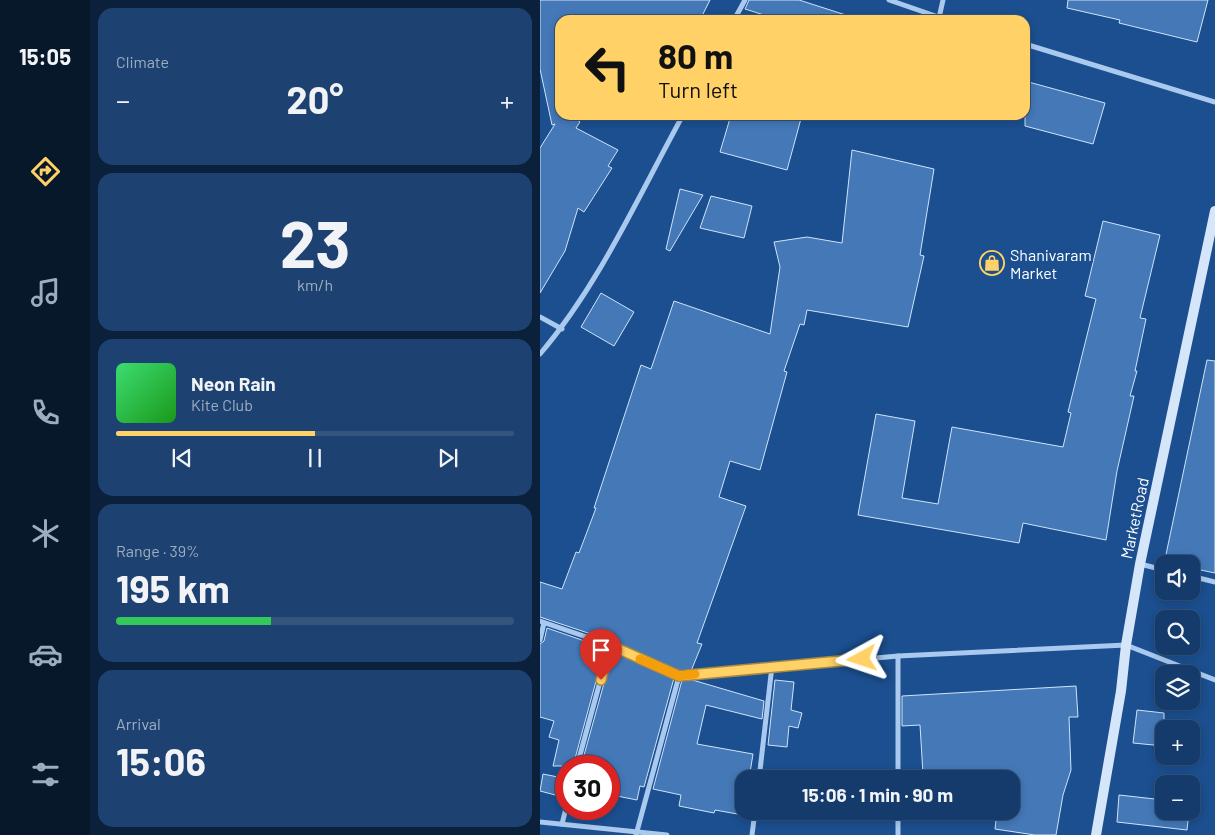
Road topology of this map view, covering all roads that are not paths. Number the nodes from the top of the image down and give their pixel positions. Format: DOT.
graph roads {
  1 [pos="745,0"];
  2 [pos="889,0"];
  3 [pos="943,0"];
  4 [pos="737,15"];
  5 [pos="931,15"];
  6 [pos="940,15"];
  7 [pos="1030,46"];
  8 [pos="1215,102"];
  9 [pos="680,120"];
  10 [pos="1215,210"];
  11 [pos="540,317"];
  12 [pos="562,329"];
  13 [pos="540,354"];
  14 [pos="1140,564"];
  15 [pos="1155,568"];
  16 [pos="1200,578"];
  17 [pos="1215,582"];
  18 [pos="542,622"];
  19 [pos="540,640"];
  20 [pos="610,645"];
  21 [pos="1126,645"];
  22 [pos="898,656"];
  23 [pos="772,666"];
  24 [pos="679,676"];
  25 [pos="1215,680"];
  26 [pos="581,755"];
  27 [pos="760,770"];
  28 [pos="898,770"];
  29 [pos="563,820"];
  30 [pos="754,820"];
  31 [pos="898,820"];
  32 [pos="540,822"];
  33 [pos="562,824"];
  34 [pos="636,833"];
  35 [pos="667,835"];
  36 [pos="752,835"];
  37 [pos="898,835"];
  38 [pos="1096,835"];
  1 -- 4 [label="street"];
  2 -- 5 [label="street"];
  3 -- 6 [label="street"];
  7 -- 8 [label="street"];
  9 -- 12 [label="street"];
  10 -- 14 [label="street, MarketRoad"];
  11 -- 12 [label="street"];
  12 -- 13 [label="street"];
  14 -- 15 [label="street"];
  14 -- 21 [label="street, MarketRoad"];
  16 -- 17 [label="street"];
  18 -- 19 [label="street"];
  18 -- 20 [label="street"];
  20 -- 24 [label="street"];
  20 -- 26 [label="street"];
  21 -- 22 [label="street"];
  21 -- 25 [label="street"];
  21 -- 38 [label="street, MarketRoad"];
  22 -- 23 [label="street"];
  22 -- 28 [label="street"];
  23 -- 24 [label="street"];
  23 -- 27 [label="street"];
  24 -- 34 [label="street"];
  29 -- 33 [label="street"];
  30 -- 36 [label="street"];
  31 -- 37 [label="street"];
  32 -- 33 [label="street"];
  33 -- 34 [label="street"];
  34 -- 35 [label="street"];
}
